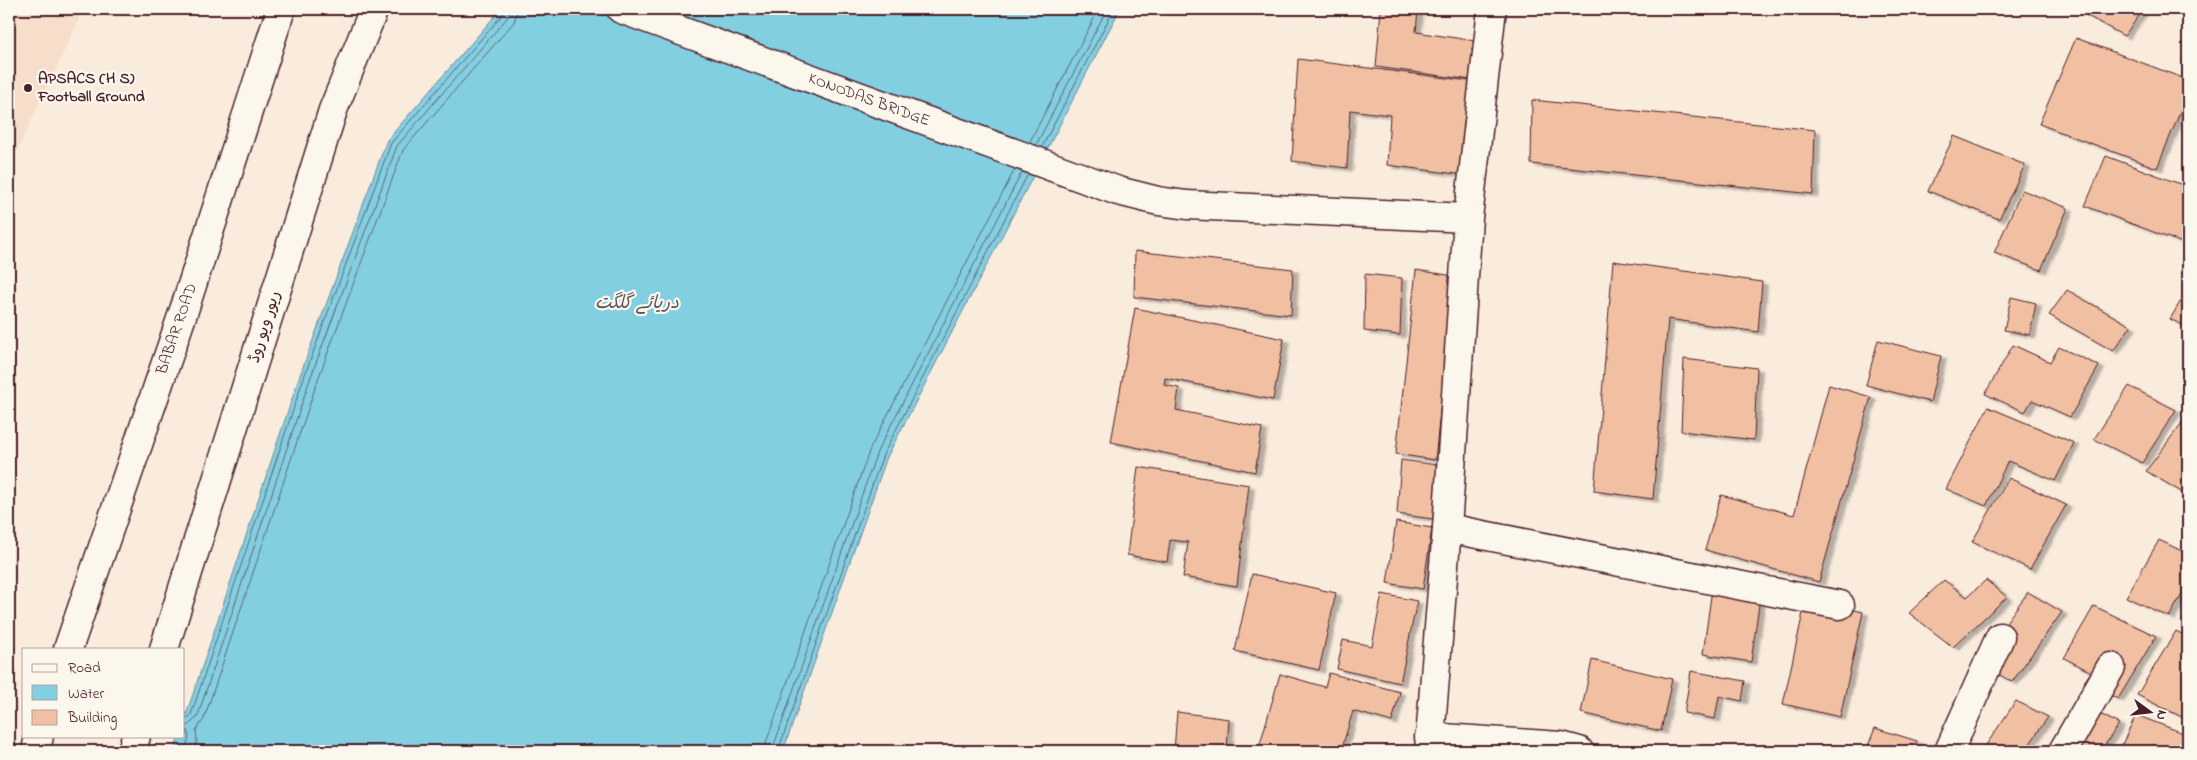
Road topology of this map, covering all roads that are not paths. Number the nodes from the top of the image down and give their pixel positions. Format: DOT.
graph roads {
  1 [pos="281,9"];
  2 [pos="374,9"];
  3 [pos="621,9"];
  4 [pos="1492,9"];
  5 [pos="1468,218"];
  6 [pos="1447,528"];
  7 [pos="1840,605"];
  8 [pos="2000,637"];
  9 [pos="68,648"];
  10 [pos="164,648"];
  11 [pos="2111,667"];
  12 [pos="38,738"];
  13 [pos="135,738"];
  14 [pos="1429,744"];
  15 [pos="35,751"];
  16 [pos="132,751"];
  17 [pos="1579,751"];
  18 [pos="1949,751"];
  19 [pos="2063,751"];
  1 -- 9 [label="main road, BABAR ROAD"];
  2 -- 10 [label="main road, ریور ویو روڈ"];
  3 -- 5 [label="main road, KONODAS BRIDGE"];
  4 -- 5 [label="main road"];
  5 -- 6 [label="main road"];
  6 -- 7 [label="main road"];
  6 -- 14 [label="main road"];
  8 -- 18 [label="main road"];
  11 -- 19 [label="main road"];
  12 -- 15 [label="main road"];
  13 -- 16 [label="main road"];
  14 -- 17 [label="main road"];
}
